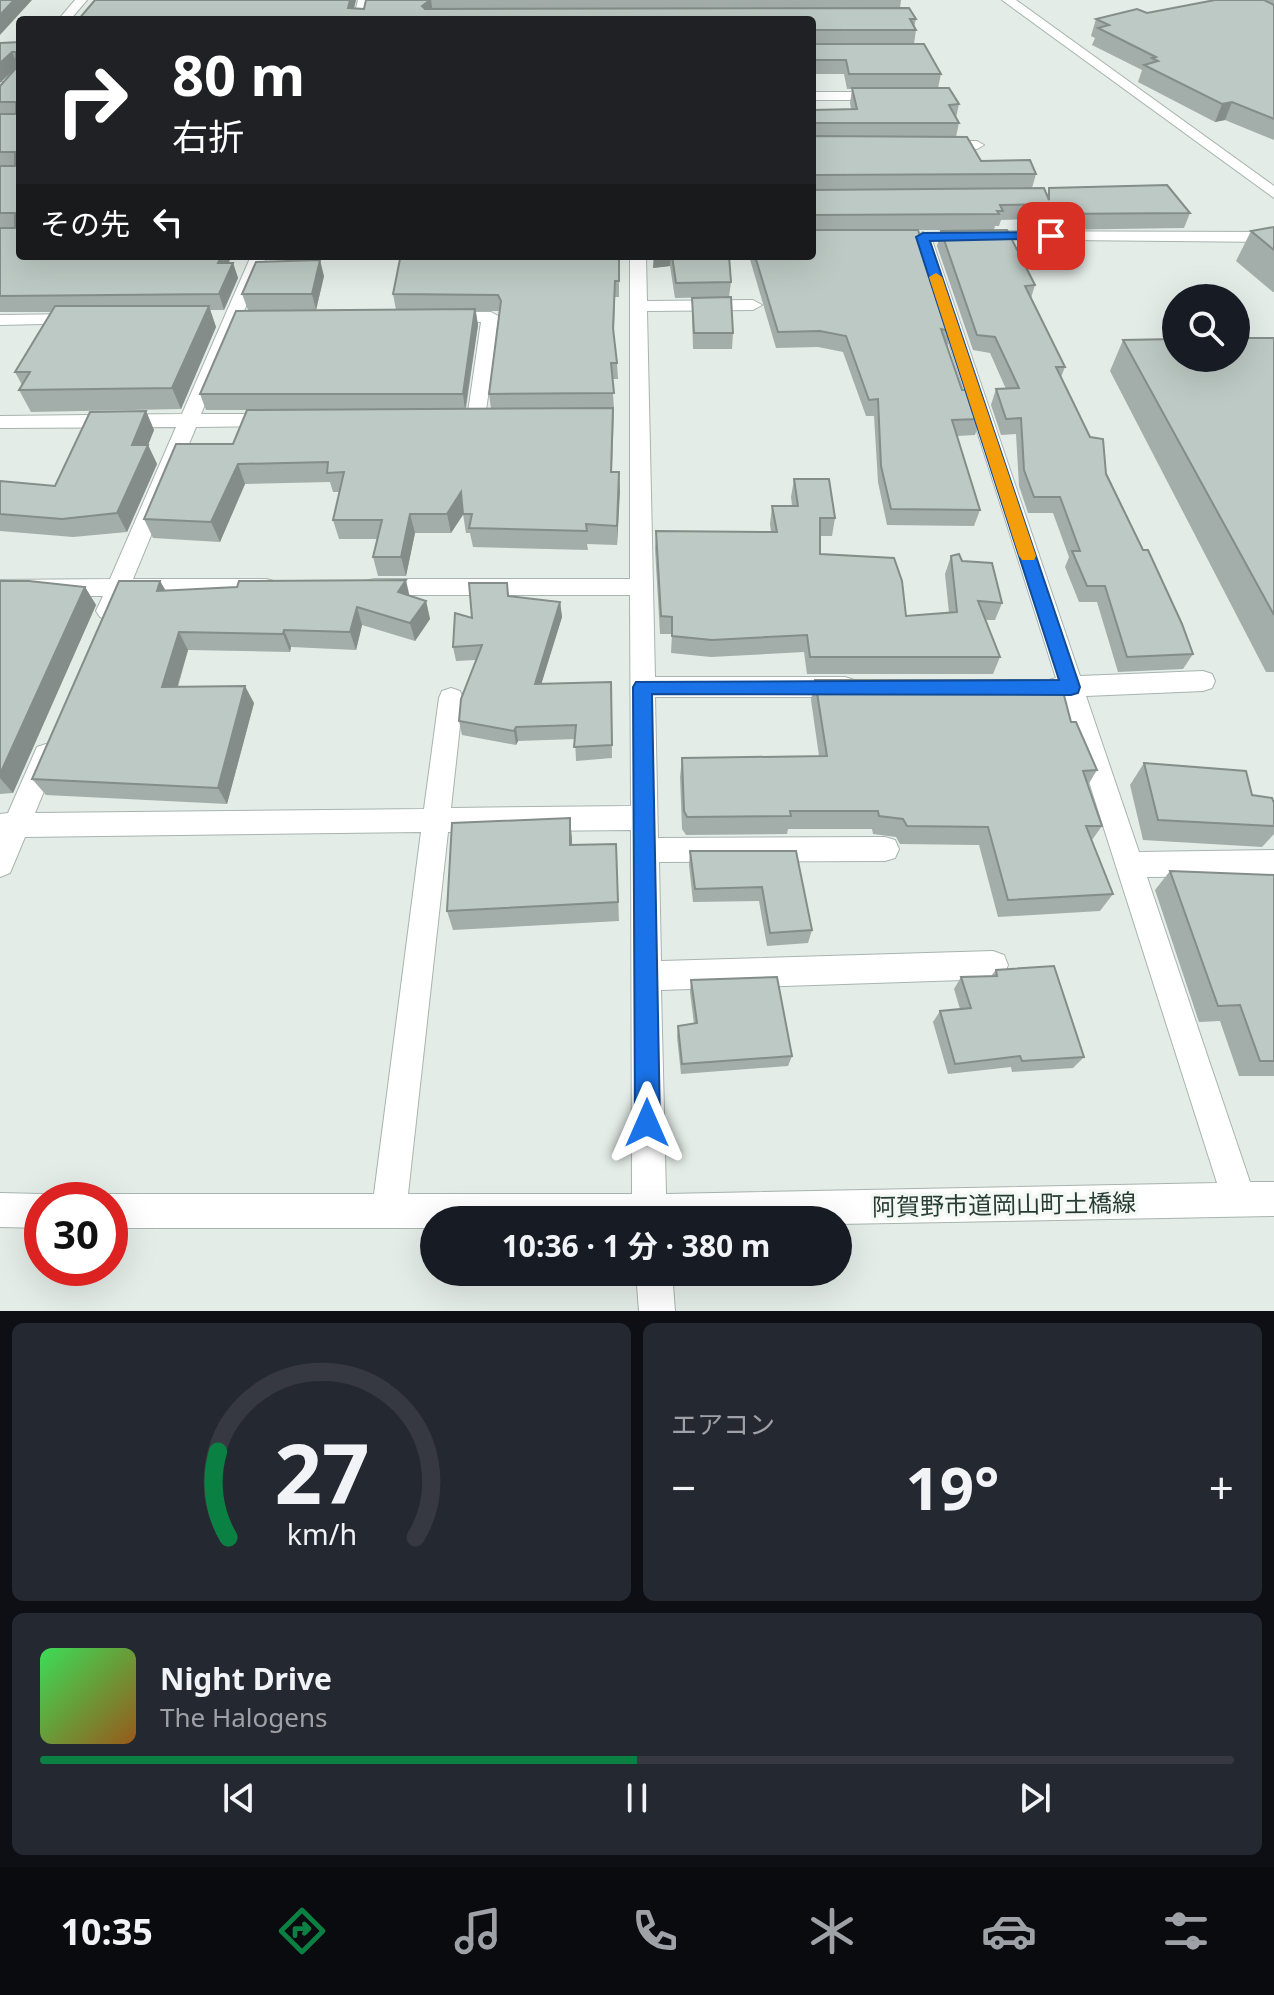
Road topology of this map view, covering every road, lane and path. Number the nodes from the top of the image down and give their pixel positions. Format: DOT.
graph roads {
  1 [pos="81,0"];
  2 [pos="1008,0"];
  3 [pos="67,16"];
  4 [pos="16,78"];
  5 [pos="0,95"];
  6 [pos="816,96"];
  7 [pos="891,96"];
  8 [pos="917,145"];
  9 [pos="977,145"];
  10 [pos="1274,193"];
  11 [pos="965,236"];
  12 [pos="922,237"];
  13 [pos="1274,237"];
  14 [pos="257,260"];
  15 [pos="638,260"];
  16 [pos="753,305"];
  17 [pos="638,306"];
  18 [pos="430,317"];
  19 [pos="93,319"];
  20 [pos="0,320"];
  21 [pos="477,419"];
  22 [pos="295,420"];
  23 [pos="189,421"];
  24 [pos="0,422"];
  25 [pos="118,587"];
  26 [pos="292,587"];
  27 [pos="356,587"];
  28 [pos="642,587"];
  29 [pos="0,588"];
  30 [pos="100,629"];
  31 [pos="1203,681"];
  32 [pos="643,687"];
  33 [pos="865,687"];
  34 [pos="1039,687"];
  35 [pos="1071,687"];
  36 [pos="451,698"];
  37 [pos="53,741"];
  38 [pos="644,818"];
  39 [pos="436,821"];
  40 [pos="8,824"];
  41 [pos="885,849"];
  42 [pos="644,850"];
  43 [pos="1274,863"];
  44 [pos="0,864"];
  45 [pos="1129,865"];
  46 [pos="993,965"];
  47 [pos="646,976"];
  48 [pos="1239,1199"];
  49 [pos="1274,1199"];
  50 [pos="649,1206"];
  51 [pos="0,1210"];
  52 [pos="852,1210"];
  53 [pos="24,1211"];
  54 [pos="128,1211"];
  55 [pos="389,1211"];
  56 [pos="420,1212"];
  57 [pos="655,1286"];
  58 [pos="657,1311"];
  1 -- 3 [label="street"];
  2 -- 10 [label="street"];
  4 -- 5 [label="street"];
  6 -- 7 [label="street"];
  8 -- 9 [label="street"];
  11 -- 13 [label="street"];
  12 -- 35 [label="street"];
  14 -- 23 [label="street"];
  15 -- 17 [label="street"];
  16 -- 17 [label="street"];
  17 -- 28 [label="street"];
  18 -- 21 [label="street"];
  19 -- 20 [label="street"];
  22 -- 23 [label="street"];
  23 -- 24 [label="street"];
  23 -- 25 [label="street"];
  25 -- 26 [label="street"];
  25 -- 29 [label="street"];
  25 -- 30 [label="street"];
  27 -- 28 [label="street"];
  28 -- 32 [label="street"];
  31 -- 35 [label="street"];
  32 -- 33 [label="street"];
  32 -- 38 [label="street"];
  34 -- 35 [label="street"];
  35 -- 45 [label="street"];
  36 -- 39 [label="street"];
  37 -- 40 [label="street"];
  38 -- 39 [label="street"];
  38 -- 42 [label="street"];
  39 -- 40 [label="street"];
  39 -- 55 [label="street"];
  40 -- 44 [label="street"];
  41 -- 42 [label="street"];
  42 -- 47 [label="street"];
  43 -- 45 [label="street"];
  45 -- 48 [label="street"];
  46 -- 47 [label="street"];
  47 -- 50 [label="street"];
  48 -- 49 [label="street, 阿賀野市道岡山町土橋線"];
  48 -- 52 [label="street, 阿賀野市道岡山町土橋線"];
  51 -- 53 [label="street"];
  54 -- 55 [label="street, 阿賀野市道岡山町土橋線"];
  55 -- 56 [label="street, 阿賀野市道岡山町土橋線"];
  57 -- 58 [label="street"];
}
